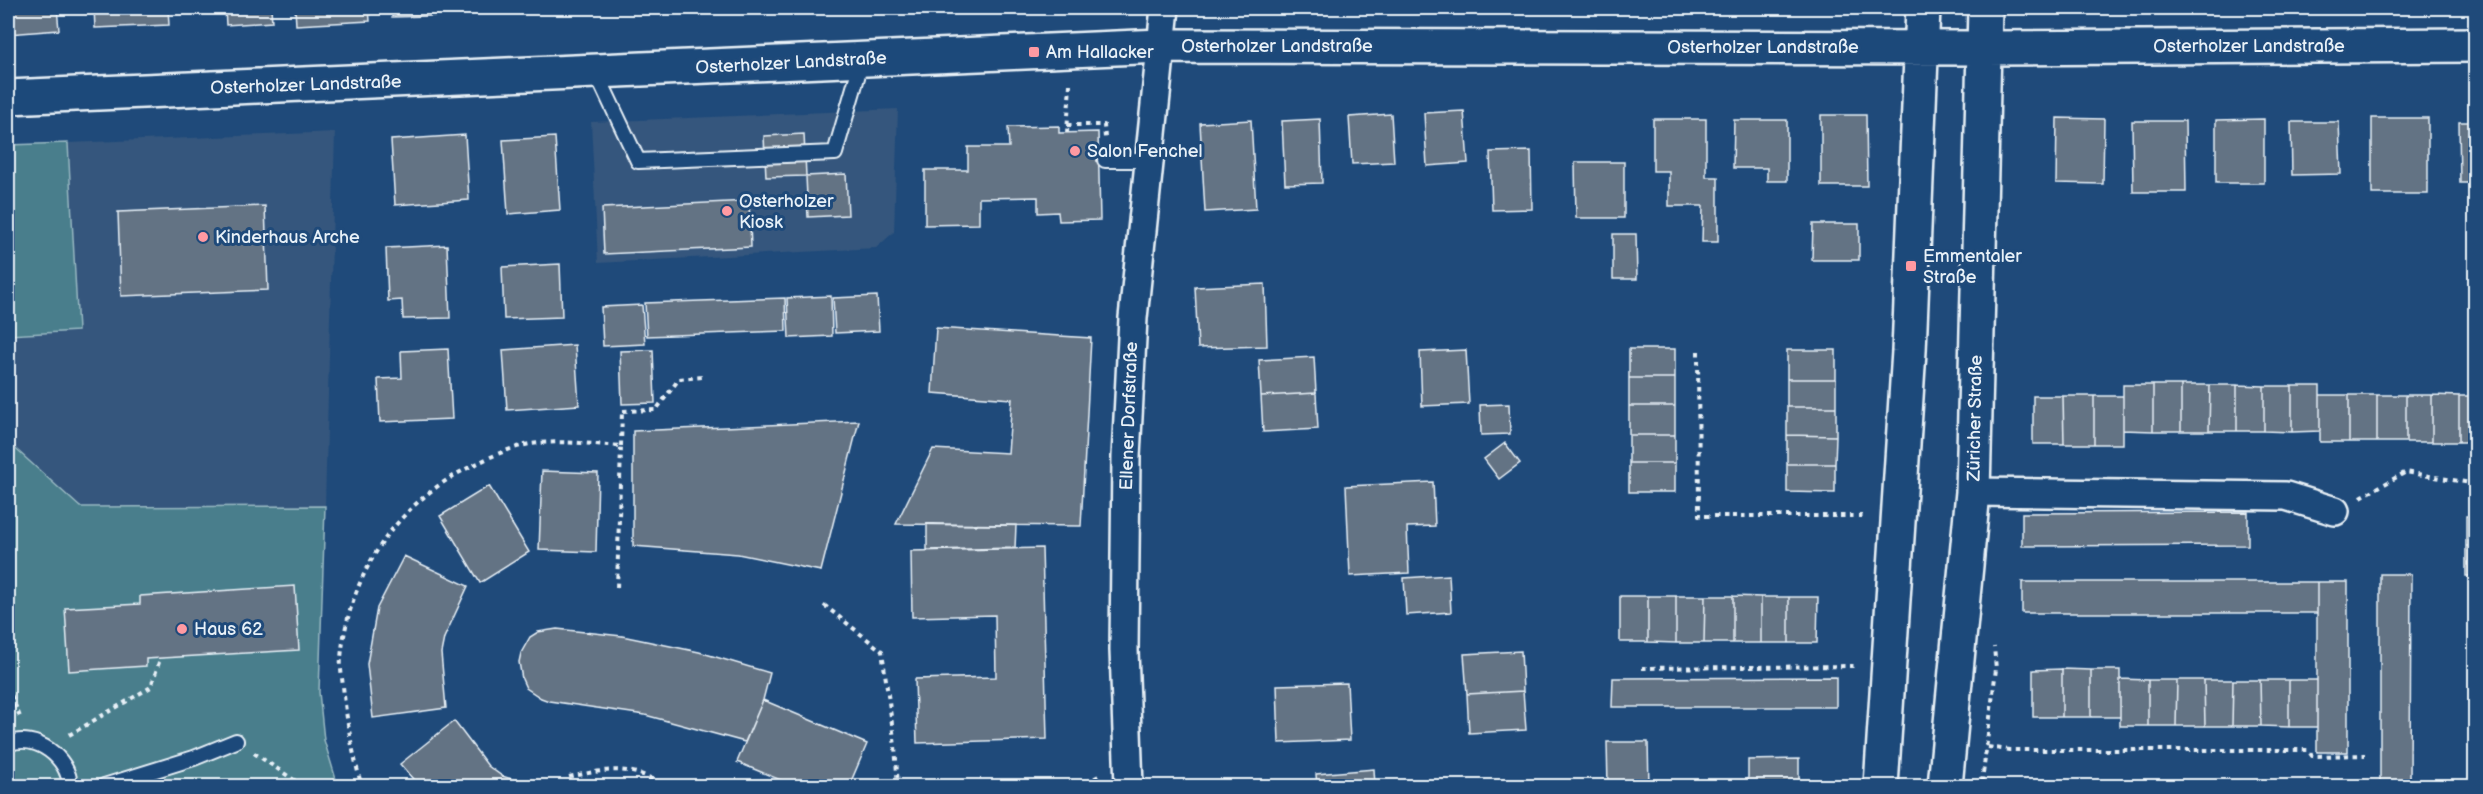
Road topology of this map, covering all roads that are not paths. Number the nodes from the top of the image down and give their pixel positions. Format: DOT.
graph roads {
  1 [pos="1164,8"];
  2 [pos="1923,8"];
  3 [pos="1986,8"];
  4 [pos="2475,45"];
  5 [pos="1161,46"];
  6 [pos="1921,48"];
  7 [pos="1985,48"];
  8 [pos="862,60"];
  9 [pos="596,72"];
  10 [pos="8,97"];
  11 [pos="1105,160"];
  12 [pos="1149,160"];
  13 [pos="1974,492"];
  14 [pos="2335,511"];
  15 [pos="236,741"];
  16 [pos="8,744"];
  17 [pos="70,786"];
  18 [pos="104,786"];
  19 [pos="1129,786"];
  20 [pos="1881,786"];
  21 [pos="1946,786"];
  1 -- 5 [label="street"];
  2 -- 6 [label="main road"];
  3 -- 7 [label="main road, Züricher Straße"];
  4 -- 7 [label="main road, Osterholzer Landstraße"];
  5 -- 6 [label="main road, Osterholzer Landstraße"];
  5 -- 8 [label="main road, Osterholzer Landstraße"];
  5 -- 12 [label="street, Ellener Dorfstraße"];
  6 -- 7 [label="main road, Osterholzer Landstraße"];
  6 -- 20 [label="main road"];
  7 -- 13 [label="main road, Züricher Straße"];
  8 -- 9 [label="main road, Osterholzer Landstraße"];
  8 -- 9 [label="lane"];
  9 -- 10 [label="main road, Osterholzer Landstraße"];
  11 -- 12 [label="lane"];
  12 -- 19 [label="street, Ellener Dorfstraße"];
  13 -- 14 [label="street"];
  13 -- 21 [label="main road, Züricher Straße"];
  15 -- 18 [label="lane"];
  16 -- 17 [label="lane"];
}
